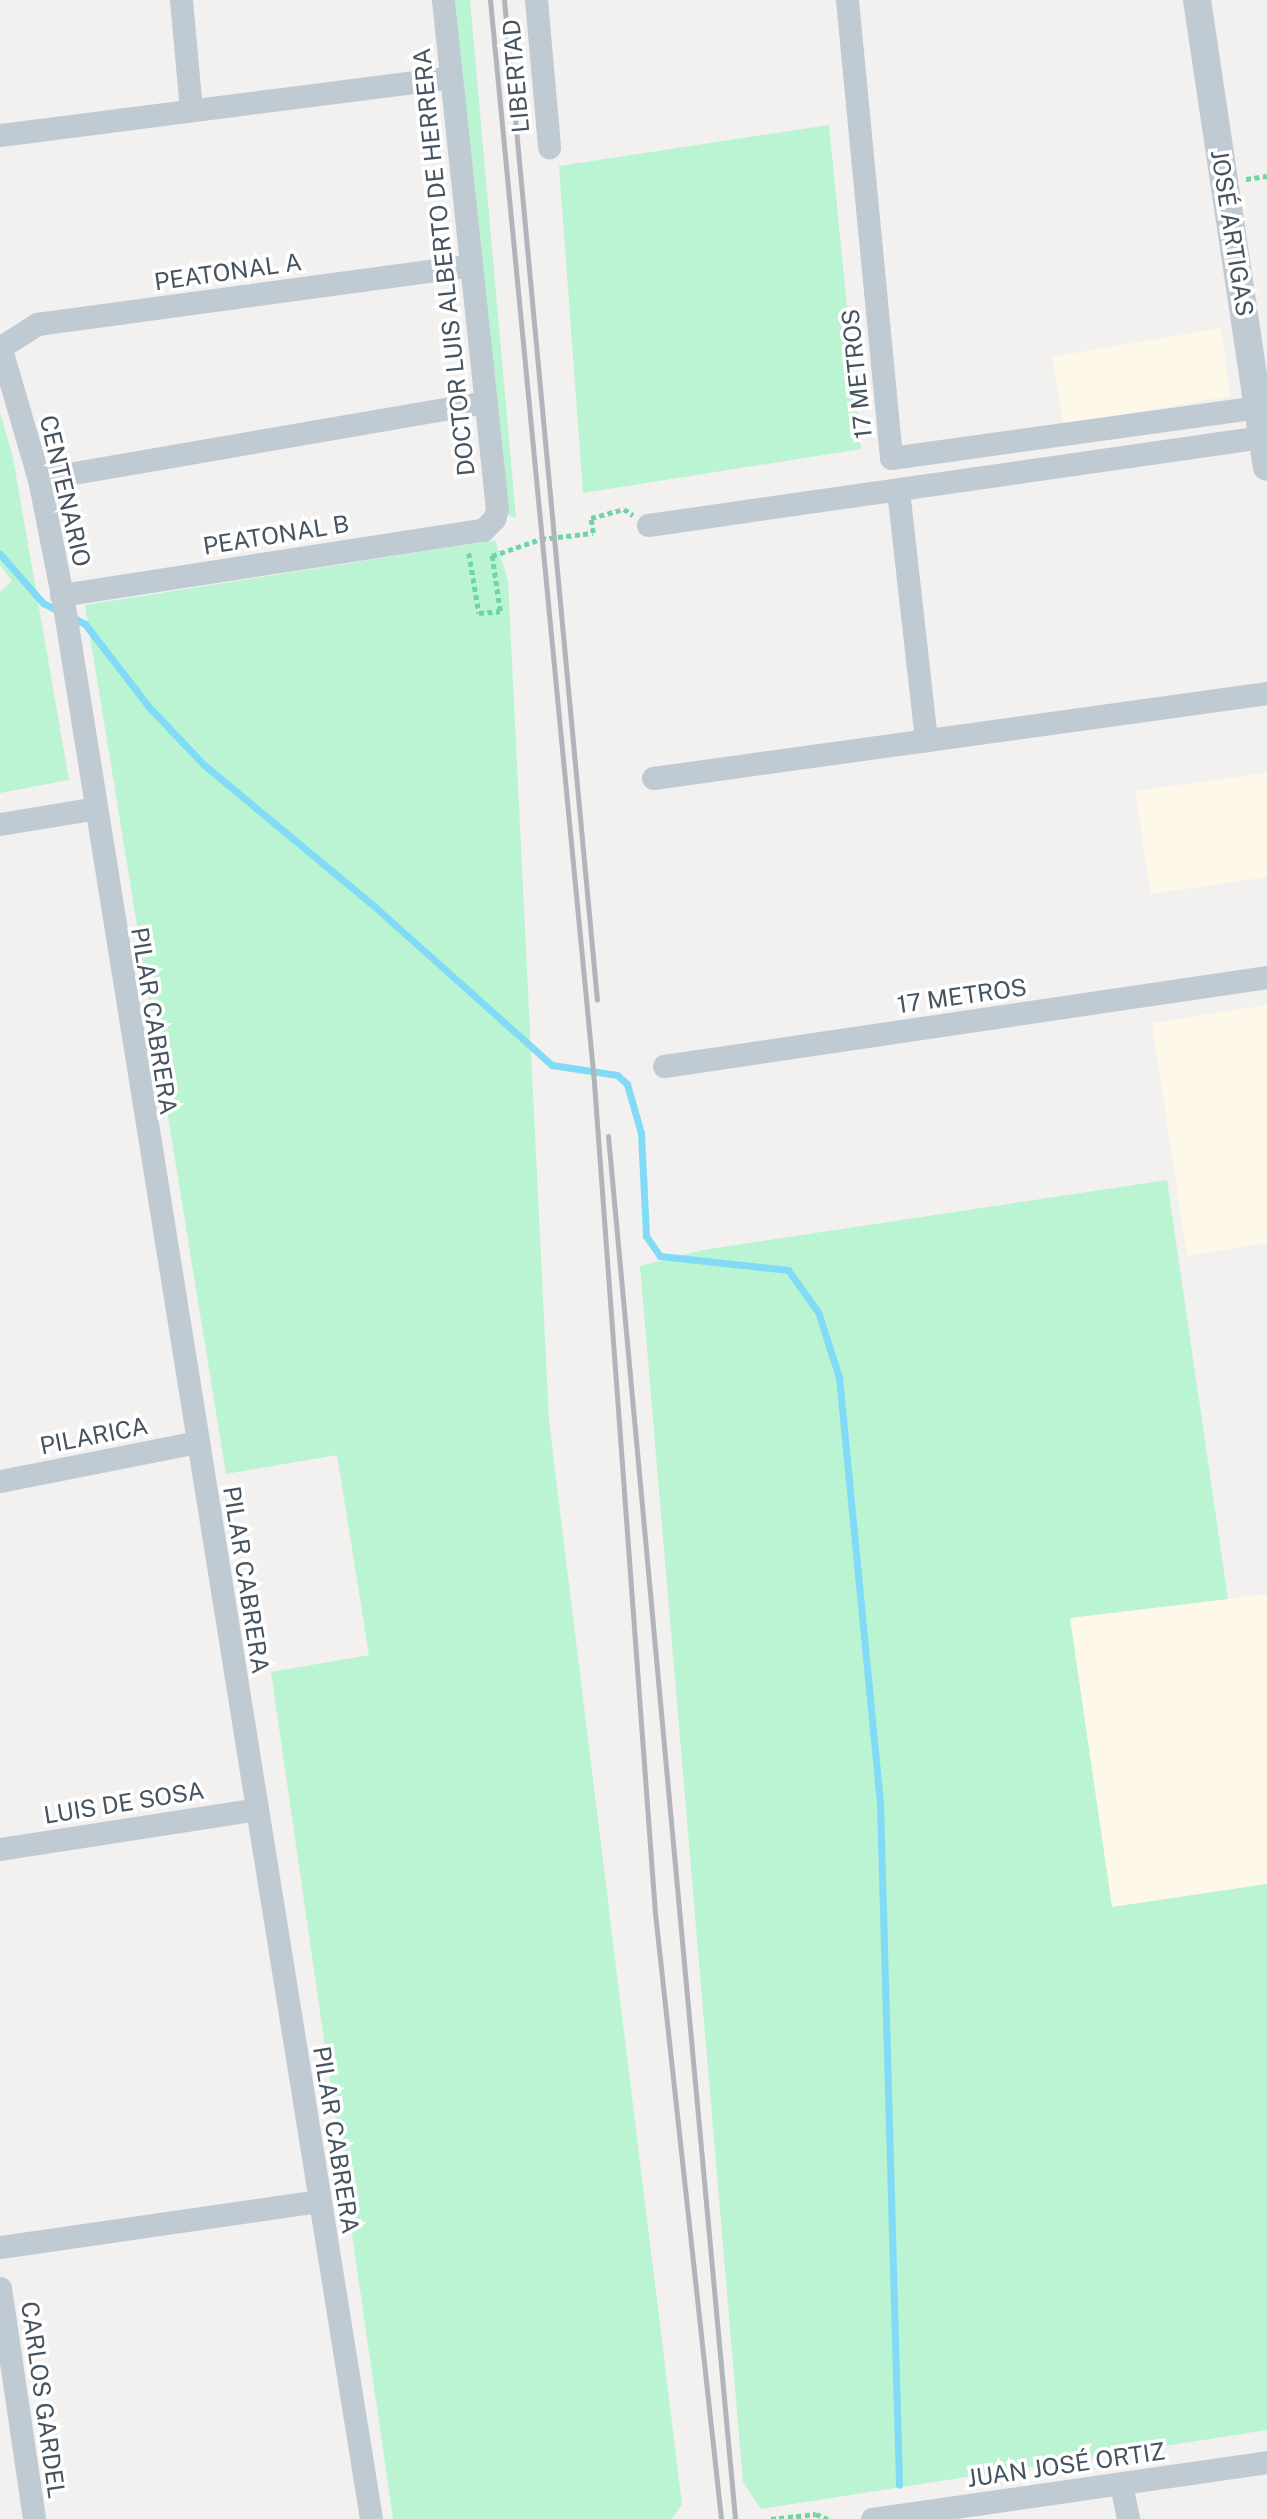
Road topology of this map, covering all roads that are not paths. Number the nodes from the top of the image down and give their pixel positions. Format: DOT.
graph roads {
  1 [pos="181,0"];
  2 [pos="443,0"];
  3 [pos="536,0"];
  4 [pos="847,0"];
  5 [pos="1197,0"];
  6 [pos="450,77"];
  7 [pos="191,110"];
  8 [pos="0,135"];
  9 [pos="549,147"];
  10 [pos="468,266"];
  11 [pos="0,347"];
  12 [pos="483,402"];
  13 [pos="1258,407"];
  14 [pos="1262,437"];
  15 [pos="1267,467"];
  16 [pos="39,479"];
  17 [pos="898,490"];
  18 [pos="494,519"];
  19 [pos="648,525"];
  20 [pos="62,597"];
  21 [pos="69,650"];
  22 [pos="1267,694"];
  23 [pos="926,740"];
  24 [pos="653,778"];
  25 [pos="92,809"];
  26 [pos="0,824"];
  27 [pos="1267,977"];
  28 [pos="664,1066"];
  29 [pos="197,1442"];
  30 [pos="0,1481"];
  31 [pos="257,1809"];
  32 [pos="0,1849"];
  33 [pos="318,2201"];
  34 [pos="0,2247"];
  35 [pos="0,2288"];
  36 [pos="1267,2462"];
  37 [pos="1121,2485"];
  38 [pos="34,2519"];
  39 [pos="371,2519"];
  40 [pos="872,2519"];
  41 [pos="1128,2519"];
  1 -- 7 [label="street"];
  2 -- 6 [label="street, DOCTOR LUIS ALBERTO DE HERRERA"];
  3 -- 9 [label="street, LIBERTAD"];
  4 -- 13 [label="street, 17 METROS"];
  5 -- 13 [label="street, JOSÉ ARTIGAS"];
  6 -- 7 [label="street"];
  6 -- 10 [label="street, DOCTOR LUIS ALBERTO DE HERRERA"];
  7 -- 8 [label="street"];
  10 -- 11 [label="street, PEATONAL A"];
  10 -- 12 [label="street, DOCTOR LUIS ALBERTO DE HERRERA"];
  11 -- 16 [label="street, CENTENARIO"];
  12 -- 16 [label="street"];
  12 -- 18 [label="street, DOCTOR LUIS ALBERTO DE HERRERA"];
  13 -- 14 [label="street, JOSÉ ARTIGAS"];
  14 -- 15 [label="street, JOSÉ ARTIGAS"];
  14 -- 17 [label="street"];
  16 -- 20 [label="street, CENTENARIO"];
  17 -- 19 [label="street"];
  17 -- 23 [label="street"];
  18 -- 20 [label="street, PEATONAL B"];
  20 -- 21 [label="street, CENTENARIO"];
  21 -- 25 [label="street, PILAR CABRERA"];
  22 -- 23 [label="street"];
  23 -- 24 [label="street"];
  25 -- 26 [label="street"];
  25 -- 29 [label="street, PILAR CABRERA"];
  27 -- 28 [label="street, 17 METROS"];
  29 -- 30 [label="street, PILARICA"];
  29 -- 31 [label="street, PILAR CABRERA"];
  31 -- 32 [label="street, LUIS DE SOSA"];
  31 -- 33 [label="street, PILAR CABRERA"];
  33 -- 34 [label="street"];
  33 -- 39 [label="street, PILAR CABRERA"];
  35 -- 38 [label="street, CARLOS GARDEL"];
  36 -- 37 [label="street, JUAN JOSÉ ORTIZ"];
  37 -- 40 [label="street, JUAN JOSÉ ORTIZ"];
  37 -- 41 [label="street"];
}
